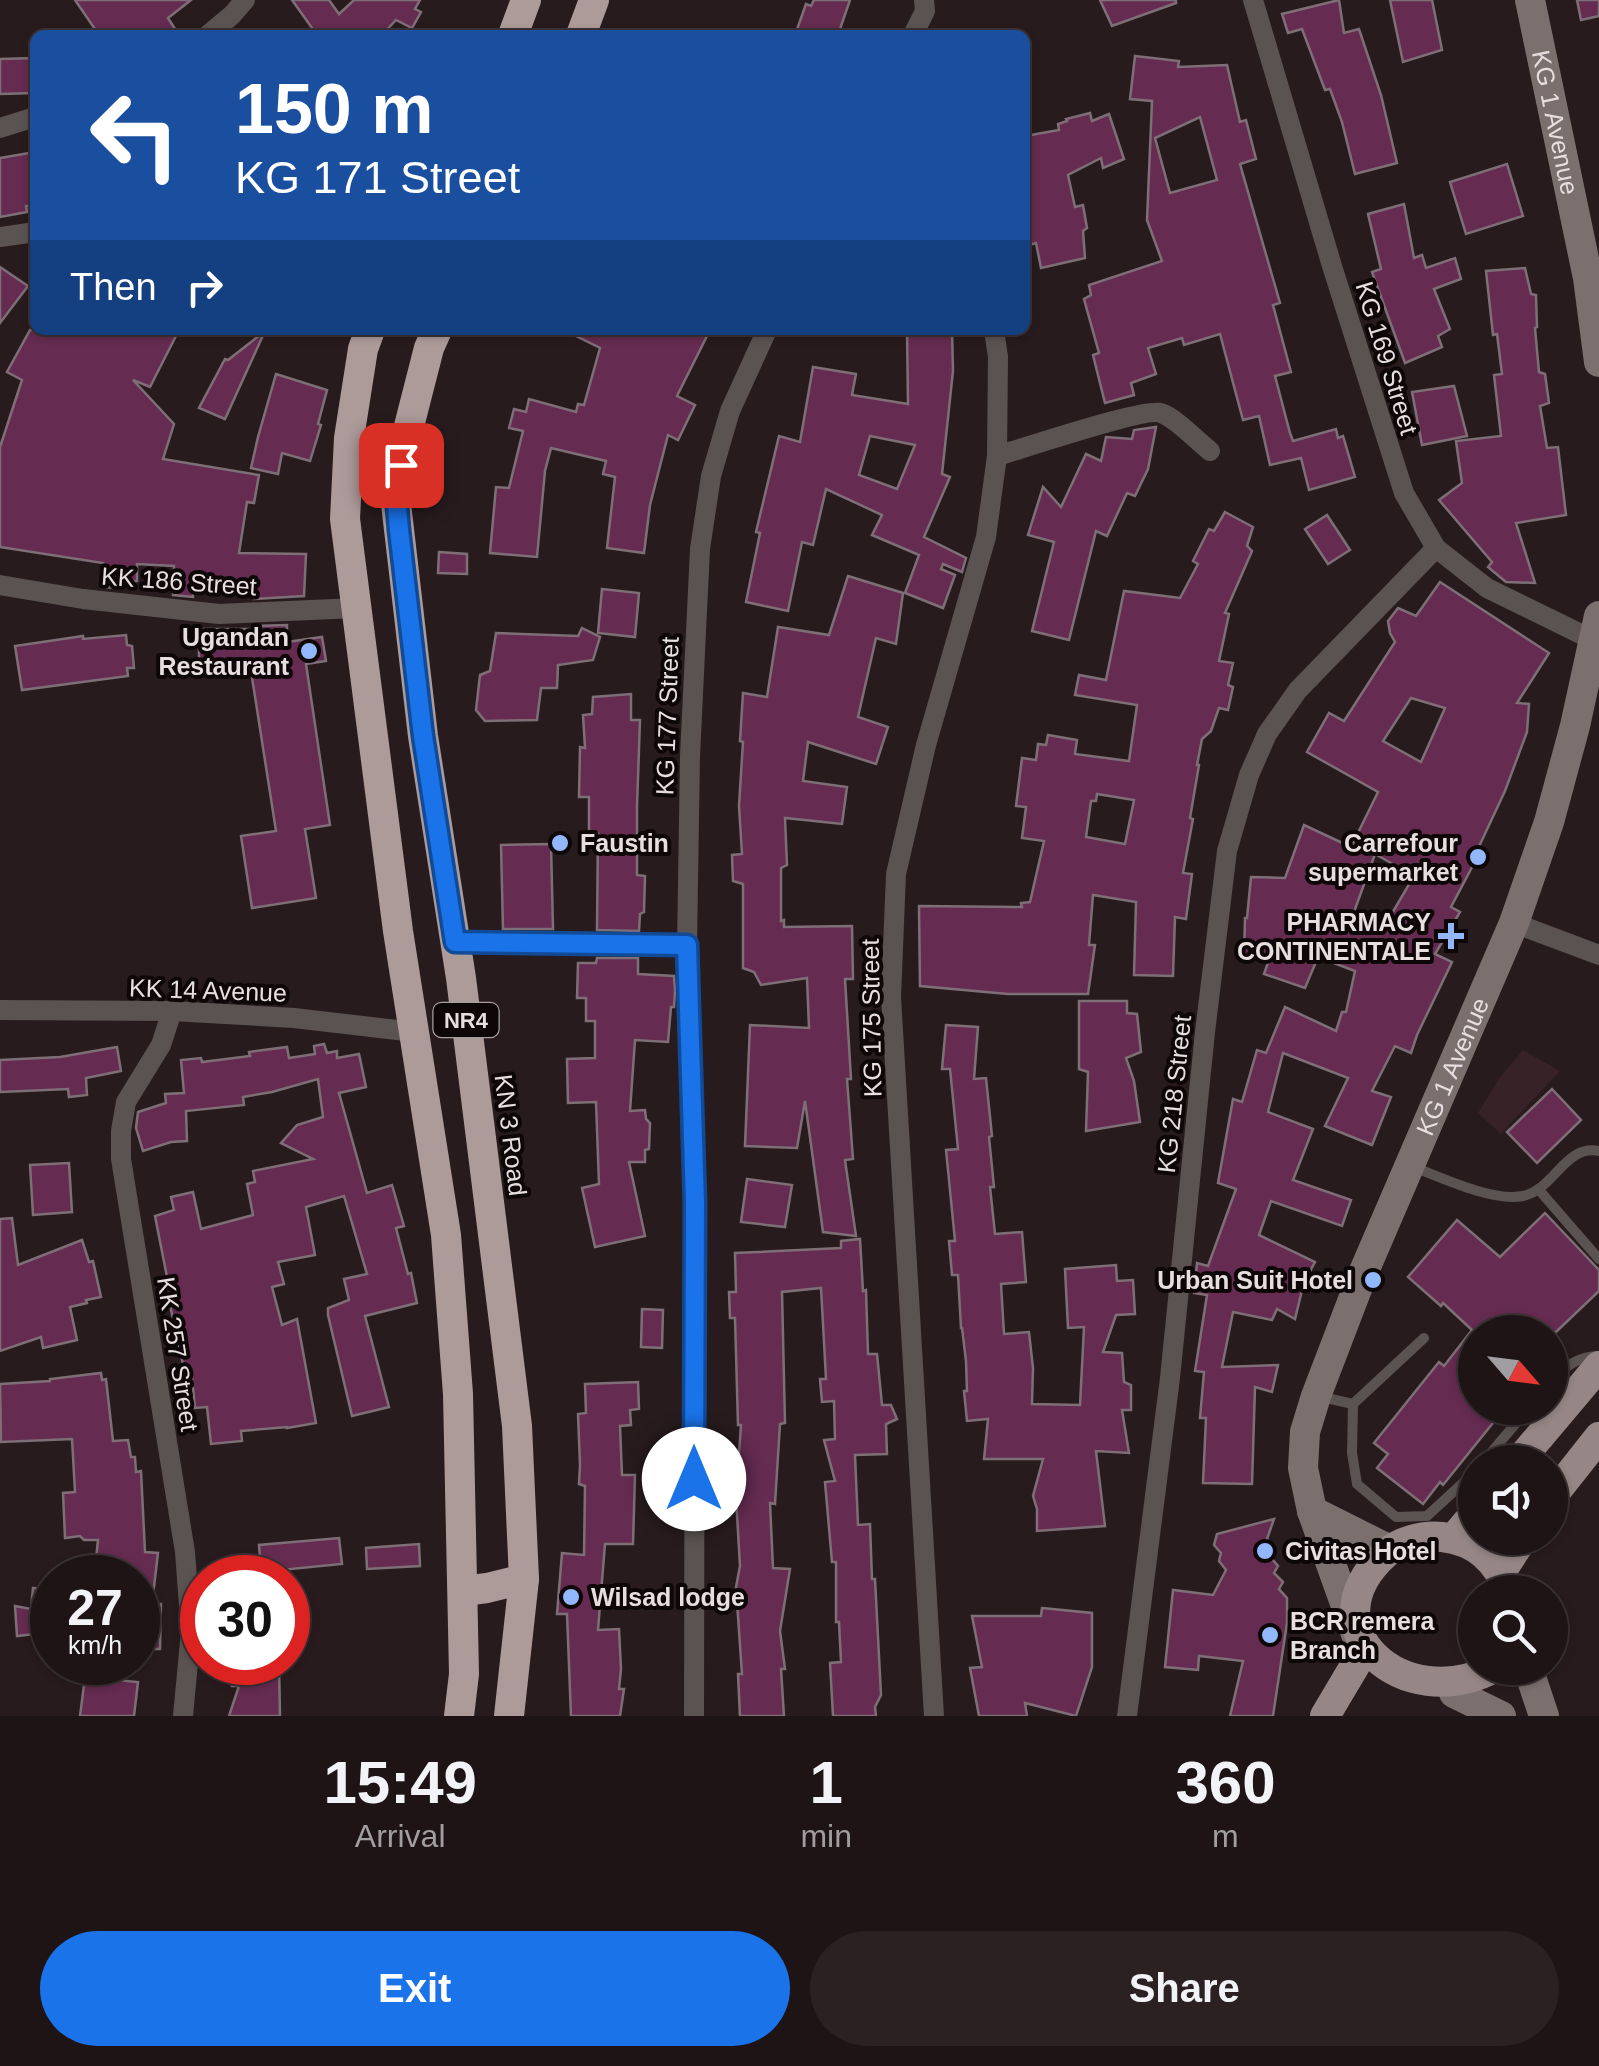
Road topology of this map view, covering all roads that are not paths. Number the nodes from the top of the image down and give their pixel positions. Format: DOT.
graph roads {
  1 [pos="245,0"];
  2 [pos="526,0"];
  3 [pos="594,0"];
  4 [pos="1253,0"];
  5 [pos="1530,0"];
  6 [pos="924,5"];
  7 [pos="214,30"];
  8 [pos="515,30"];
  9 [pos="583,30"];
  10 [pos="914,30"];
  11 [pos="930,30"];
  12 [pos="30,119"];
  13 [pos="0,128"];
  14 [pos="30,233"];
  15 [pos="0,237"];
  16 [pos="368,335"];
  17 [pos="435,335"];
  18 [pos="765,335"];
  19 [pos="995,335"];
  20 [pos="1599,362"];
  21 [pos="1210,451"];
  22 [pos="997,456"];
  23 [pos="1436,548"];
  24 [pos="0,585"];
  25 [pos="356,608"];
  26 [pos="1597,628"];
  27 [pos="1514,923"];
  28 [pos="455,942"];
  29 [pos="687,945"];
  30 [pos="1599,956"];
  31 [pos="0,1010"];
  32 [pos="172,1012"];
  33 [pos="414,1032"];
  34 [pos="1599,1150"];
  35 [pos="1410,1166"];
  36 [pos="1539,1190"];
  37 [pos="1599,1259"];
  38 [pos="1424,1338"];
  39 [pos="1599,1356"];
  40 [pos="1568,1365"];
  41 [pos="1599,1366"];
  42 [pos="1316,1396"];
  43 [pos="1353,1404"];
  44 [pos="1515,1425"];
  45 [pos="1599,1437"];
  46 [pos="1498,1445"];
  47 [pos="1532,1445"];
  48 [pos="1568,1476"];
  49 [pos="1458,1488"];
  50 [pos="1312,1511"];
  51 [pos="1458,1533"];
  52 [pos="1454,1538"];
  53 [pos="1390,1550"];
  54 [pos="1500,1575"];
  55 [pos="524,1579"];
  56 [pos="463,1591"];
  57 [pos="1360,1643"];
  58 [pos="1472,1685"];
  59 [pos="1534,1685"];
  60 [pos="1454,1693"];
  61 [pos="184,1716"];
  62 [pos="459,1716"];
  63 [pos="510,1716"];
  64 [pos="694,1716"];
  65 [pos="934,1716"];
  66 [pos="1127,1716"];
  67 [pos="1325,1716"];
  68 [pos="1501,1716"];
  69 [pos="1544,1716"];
  1 -- 7 [label="street"];
  2 -- 8 [label="highway"];
  3 -- 9 [label="highway"];
  4 -- 23 [label="street, KG 169 Street"];
  5 -- 20 [label="street, KG 1 Avenue"];
  6 -- 10 [label="street"];
  6 -- 11 [label="street"];
  12 -- 13 [label="street"];
  14 -- 15 [label="street"];
  16 -- 25 [label="highway, NR4"];
  17 -- 28 [label="highway, KN 3 Road / NR4"];
  18 -- 29 [label="street, KG 177 Street"];
  19 -- 22 [label="street, KG 175 Street"];
  21 -- 22 [label="street"];
  22 -- 65 [label="street, KG 175 Street"];
  23 -- 26 [label="street, KG 169 Street"];
  23 -- 66 [label="street, KG 218 Street"];
  24 -- 25 [label="street, KK 186 Street"];
  25 -- 33 [label="highway, NR4"];
  26 -- 27 [label="street, KG 1 Avenue"];
  27 -- 30 [label="street"];
  27 -- 35 [label="street, KG 1 Avenue"];
  28 -- 29 [label="street"];
  28 -- 55 [label="highway, KN 3 Road / NR4"];
  29 -- 64 [label="street, KG 177 Street"];
  31 -- 32 [label="street, KK 14 Avenue"];
  32 -- 33 [label="street, KK 14 Avenue"];
  32 -- 61 [label="street, KK 257 Street"];
  33 -- 56 [label="highway, NR4"];
  34 -- 36 [label="lane"];
  35 -- 36 [label="lane"];
  35 -- 42 [label="street, KG 1 Avenue"];
  36 -- 37 [label="lane"];
  38 -- 43 [label="lane"];
  39 -- 40 [label="lane"];
  41 -- 47 [label="main road"];
  42 -- 43 [label="lane"];
  42 -- 50 [label="street, KG 1 Avenue"];
  43 -- 49 [label="lane"];
  44 -- 46 [label="lane"];
  45 -- 48 [label="main road"];
  50 -- 53 [label="street"];
  50 -- 57 [label="street, KG 1 Avenue"];
  51 -- 52 [label="main road"];
  52 -- 53 [label="main road"];
  52 -- 54 [label="main road"];
  53 -- 57 [label="main road"];
  55 -- 56 [label="highway"];
  55 -- 63 [label="highway, KN 3 Road / NR4"];
  56 -- 62 [label="highway, NR4"];
  57 -- 60 [label="main road"];
  57 -- 67 [label="main road"];
  58 -- 60 [label="main road"];
  59 -- 69 [label="street"];
  60 -- 68 [label="street"];
}
